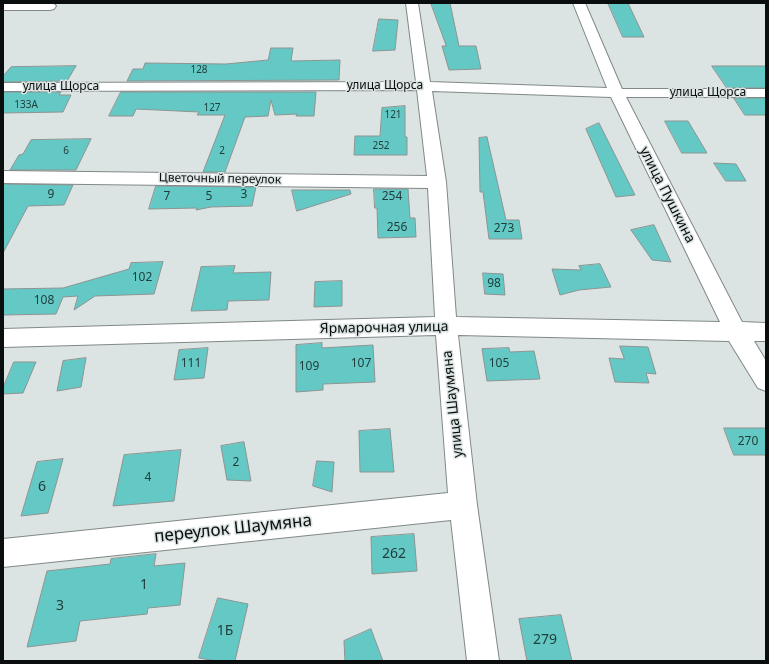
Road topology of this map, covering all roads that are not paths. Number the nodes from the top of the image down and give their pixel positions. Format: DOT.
graph roads {
  1 [pos="412,3"];
  2 [pos="579,3"];
  3 [pos="3,6"];
  4 [pos="50,6"];
  5 [pos="424,86"];
  6 [pos="3,87"];
  7 [pos="616,93"];
  8 [pos="766,93"];
  9 [pos="3,177"];
  10 [pos="437,182"];
  11 [pos="446,326"];
  12 [pos="736,332"];
  13 [pos="766,332"];
  14 [pos="3,338"];
  15 [pos="766,381"];
  16 [pos="463,505"];
  17 [pos="3,553"];
  18 [pos="483,661"];
  1 -- 5 [label="street, улица Шаумяна"];
  2 -- 7 [label="street, улица Пушкина"];
  3 -- 4 [label="street"];
  5 -- 6 [label="street, улица Щорса"];
  5 -- 7 [label="street, улица Щорса"];
  5 -- 10 [label="street, улица Шаумяна"];
  7 -- 8 [label="street, улица Щорса"];
  7 -- 12 [label="street, улица Пушкина"];
  9 -- 10 [label="street, Цветочный переулок"];
  10 -- 11 [label="street, улица Шаумяна"];
  11 -- 12 [label="street, Ярмарочная улица"];
  11 -- 14 [label="street, Ярмарочная улица"];
  11 -- 16 [label="street, улица Шаумяна"];
  12 -- 13 [label="street, Ярмарочная улица"];
  12 -- 15 [label="street, улица Пушкина"];
  16 -- 17 [label="street, переулок Шаумяна"];
  16 -- 18 [label="street, улица Шаумяна"];
}
